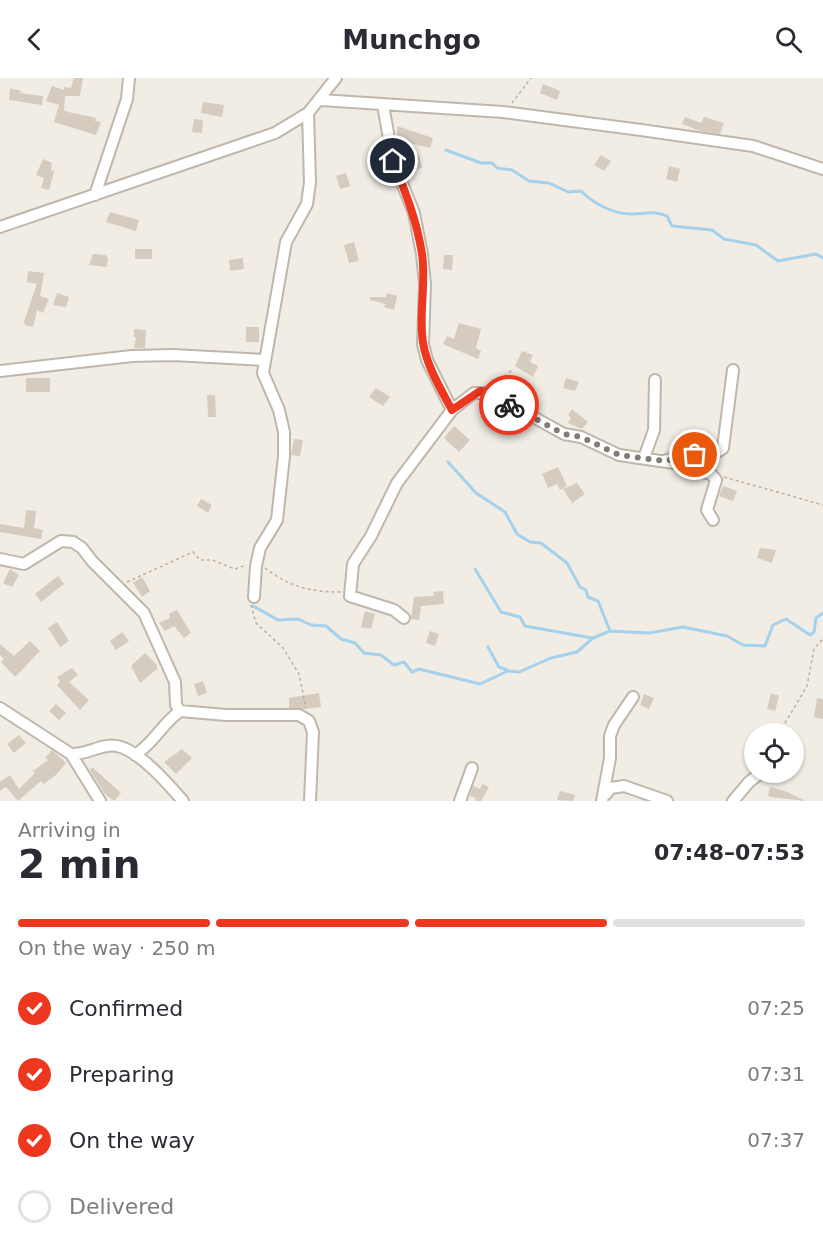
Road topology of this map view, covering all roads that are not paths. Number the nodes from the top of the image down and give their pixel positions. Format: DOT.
graph roads {
  1 [pos="129,78"];
  2 [pos="336,78"];
  3 [pos="321,100"];
  4 [pos="382,105"];
  5 [pos="308,113"];
  6 [pos="823,169"];
  7 [pos="95,195"];
  8 [pos="0,227"];
  9 [pos="265,360"];
  10 [pos="733,370"];
  11 [pos="0,371"];
  12 [pos="655,380"];
  13 [pos="452,410"];
  14 [pos="644,458"];
  15 [pos="664,461"];
  16 [pos="713,520"];
  17 [pos="0,559"];
  18 [pos="254,597"];
  19 [pos="404,618"];
  20 [pos="633,697"];
  21 [pos="0,708"];
  22 [pos="180,711"];
  23 [pos="71,754"];
  24 [pos="135,755"];
  25 [pos="472,768"];
  26 [pos="748,783"];
  27 [pos="100,801"];
  28 [pos="183,801"];
  29 [pos="310,801"];
  30 [pos="460,801"];
  31 [pos="602,801"];
  32 [pos="667,801"];
  33 [pos="733,801"];
  1 -- 7 [label="street"];
  2 -- 3 [label="street"];
  3 -- 4 [label="street"];
  3 -- 5 [label="street"];
  4 -- 6 [label="street"];
  4 -- 13 [label="street"];
  5 -- 7 [label="street"];
  5 -- 9 [label="street"];
  7 -- 8 [label="street"];
  9 -- 11 [label="street"];
  9 -- 18 [label="street"];
  10 -- 15 [label="street"];
  12 -- 14 [label="street"];
  13 -- 14 [label="street"];
  13 -- 19 [label="street"];
  14 -- 15 [label="street"];
  15 -- 16 [label="street"];
  17 -- 22 [label="street"];
  20 -- 31 [label="street"];
  21 -- 23 [label="street"];
  22 -- 24 [label="street"];
  22 -- 29 [label="street"];
  23 -- 24 [label="street"];
  23 -- 27 [label="street"];
  24 -- 28 [label="street"];
  25 -- 30 [label="street"];
  26 -- 33 [label="street"];
  31 -- 32 [label="street"];
}
